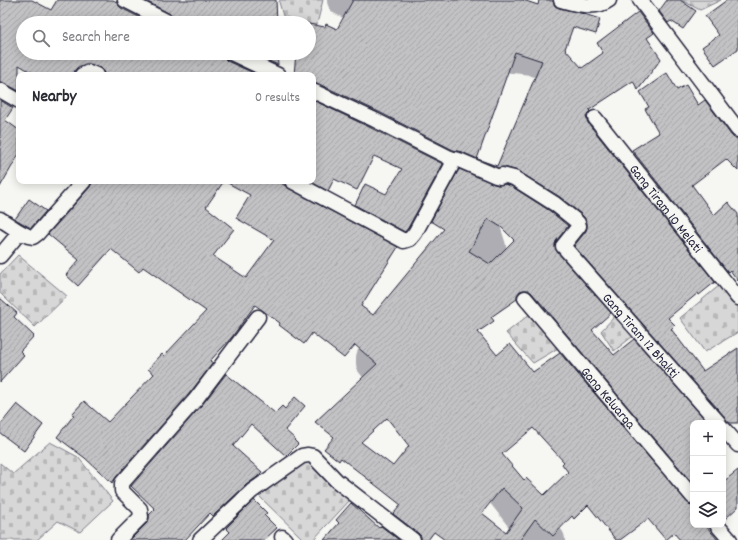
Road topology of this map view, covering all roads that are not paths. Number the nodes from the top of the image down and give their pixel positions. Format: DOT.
graph roads {
  1 [pos="125,0"];
  2 [pos="561,0"];
  3 [pos="609,0"];
  4 [pos="640,0"];
  5 [pos="156,16"];
  6 [pos="246,60"];
  7 [pos="272,72"];
  8 [pos="0,90"];
  9 [pos="316,92"];
  10 [pos="16,99"];
  11 [pos="595,118"];
  12 [pos="738,130"];
  13 [pos="450,158"];
  14 [pos="81,184"];
  15 [pos="298,184"];
  16 [pos="0,219"];
  17 [pos="20,232"];
  18 [pos="0,256"];
  19 [pos="525,298"];
  20 [pos="738,298"];
  21 [pos="258,317"];
  22 [pos="716,420"];
  23 [pos="726,431"];
  24 [pos="738,445"];
  25 [pos="690,493"];
  26 [pos="720,528"];
  27 [pos="118,540"];
  28 [pos="200,540"];
  29 [pos="413,540"];
  30 [pos="730,540"];
  1 -- 5 [label="street"];
  2 -- 3 [label="street"];
  4 -- 12 [label="street"];
  6 -- 7 [label="street"];
  8 -- 10 [label="street"];
  9 -- 13 [label="street"];
  11 -- 20 [label="street, Gang Tiram 10 Melati"];
  13 -- 15 [label="street"];
  13 -- 22 [label="street, Gang Tiram 12 Bhakti"];
  14 -- 17 [label="street"];
  16 -- 17 [label="street"];
  17 -- 18 [label="street"];
  19 -- 25 [label="street, Gang Keluarga"];
  21 -- 27 [label="street"];
  23 -- 24 [label="street"];
  26 -- 30 [label="street"];
  28 -- 29 [label="street"];
}
